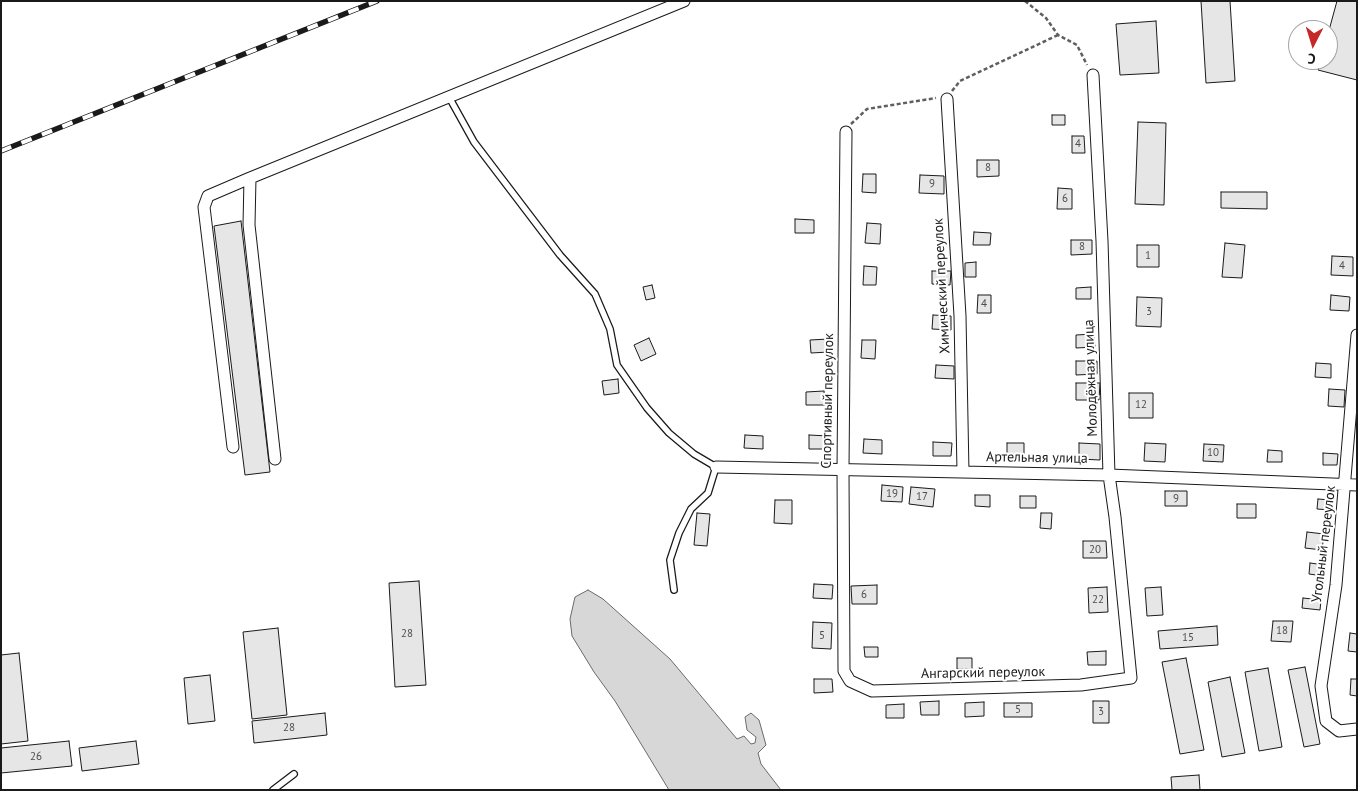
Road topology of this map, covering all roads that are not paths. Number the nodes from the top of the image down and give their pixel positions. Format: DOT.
graph roads {
  1 [pos="684,1"];
  2 [pos="1093,75"];
  3 [pos="449,97"];
  4 [pos="947,99"];
  5 [pos="846,132"];
  6 [pos="250,178"];
  7 [pos="1357,335"];
  8 [pos="233,447"];
  9 [pos="275,460"];
  10 [pos="716,467"];
  11 [pos="842,469"];
  12 [pos="963,472"];
  13 [pos="1109,475"];
  14 [pos="1351,485"];
  15 [pos="674,590"];
  16 [pos="844,671"];
  17 [pos="1131,678"];
  18 [pos="1357,729"];
  19 [pos="294,774"];
  20 [pos="273,790"];
  1 -- 3 [label="street"];
  2 -- 13 [label="street, Молодёжная улица"];
  3 -- 6 [label="street"];
  3 -- 10 [label="lane"];
  4 -- 12 [label="street, Химический переулок"];
  5 -- 11 [label="street, Спортивный переулок"];
  6 -- 8 [label="street"];
  6 -- 9 [label="street"];
  7 -- 14 [label="street, Угольный переулок"];
  10 -- 11 [label="street, Артельная улица"];
  10 -- 15 [label="lane"];
  11 -- 12 [label="street, Артельная улица"];
  11 -- 16 [label="street, Спортивный переулок"];
  12 -- 13 [label="street, Артельная улица"];
  13 -- 14 [label="street, Артельная улица"];
  13 -- 17 [label="street, Молодёжная улица"];
  14 -- 18 [label="street, Угольный переулок"];
  16 -- 17 [label="street, Ангарский переулок"];
  19 -- 20 [label="lane"];
}
